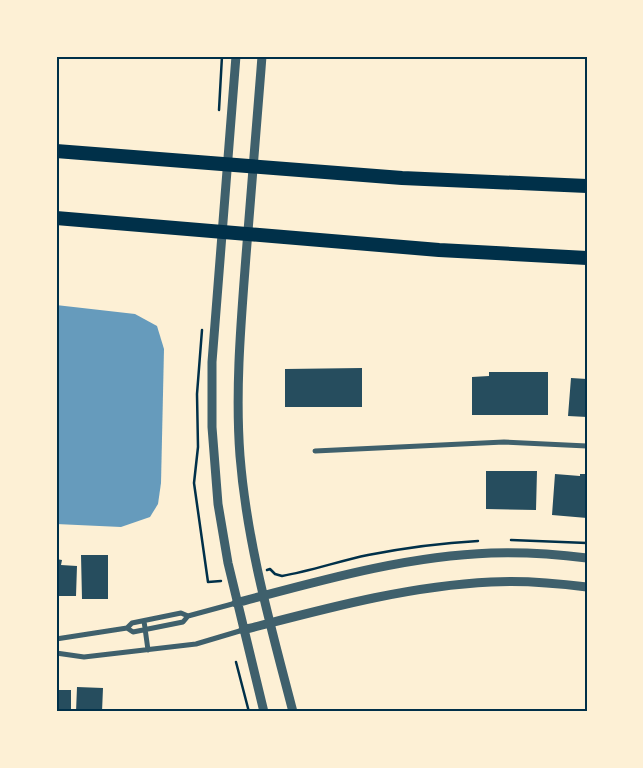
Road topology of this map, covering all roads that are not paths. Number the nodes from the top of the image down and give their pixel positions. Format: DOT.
graph roads {
  1 [pos="236,56"];
  2 [pos="262,56"];
  3 [pos="56,150"];
  4 [pos="587,186"];
  5 [pos="56,218"];
  6 [pos="587,258"];
  7 [pos="587,446"];
  8 [pos="315,451"];
  9 [pos="587,558"];
  10 [pos="587,587"];
  11 [pos="262,596"];
  12 [pos="236,603"];
  13 [pos="188,616"];
  14 [pos="144,620"];
  15 [pos="269,624"];
  16 [pos="127,628"];
  17 [pos="146,629"];
  18 [pos="244,630"];
  19 [pos="56,639"];
  20 [pos="148,650"];
  21 [pos="56,653"];
  22 [pos="264,712"];
  23 [pos="292,712"];
  1 -- 12 [label="street"];
  2 -- 11 [label="street"];
  3 -- 4 [label="highway"];
  5 -- 6 [label="highway"];
  7 -- 8 [label="street"];
  9 -- 11 [label="street"];
  10 -- 15 [label="street"];
  11 -- 12 [label="street"];
  11 -- 15 [label="street"];
  12 -- 13 [label="street"];
  12 -- 18 [label="street"];
  13 -- 14 [label="street"];
  13 -- 17 [label="street"];
  14 -- 16 [label="street"];
  14 -- 17 [label="street"];
  15 -- 18 [label="street"];
  15 -- 23 [label="street"];
  16 -- 17 [label="street"];
  16 -- 19 [label="street"];
  17 -- 20 [label="street"];
  18 -- 20 [label="street"];
  18 -- 22 [label="street"];
  20 -- 21 [label="street"];
}
